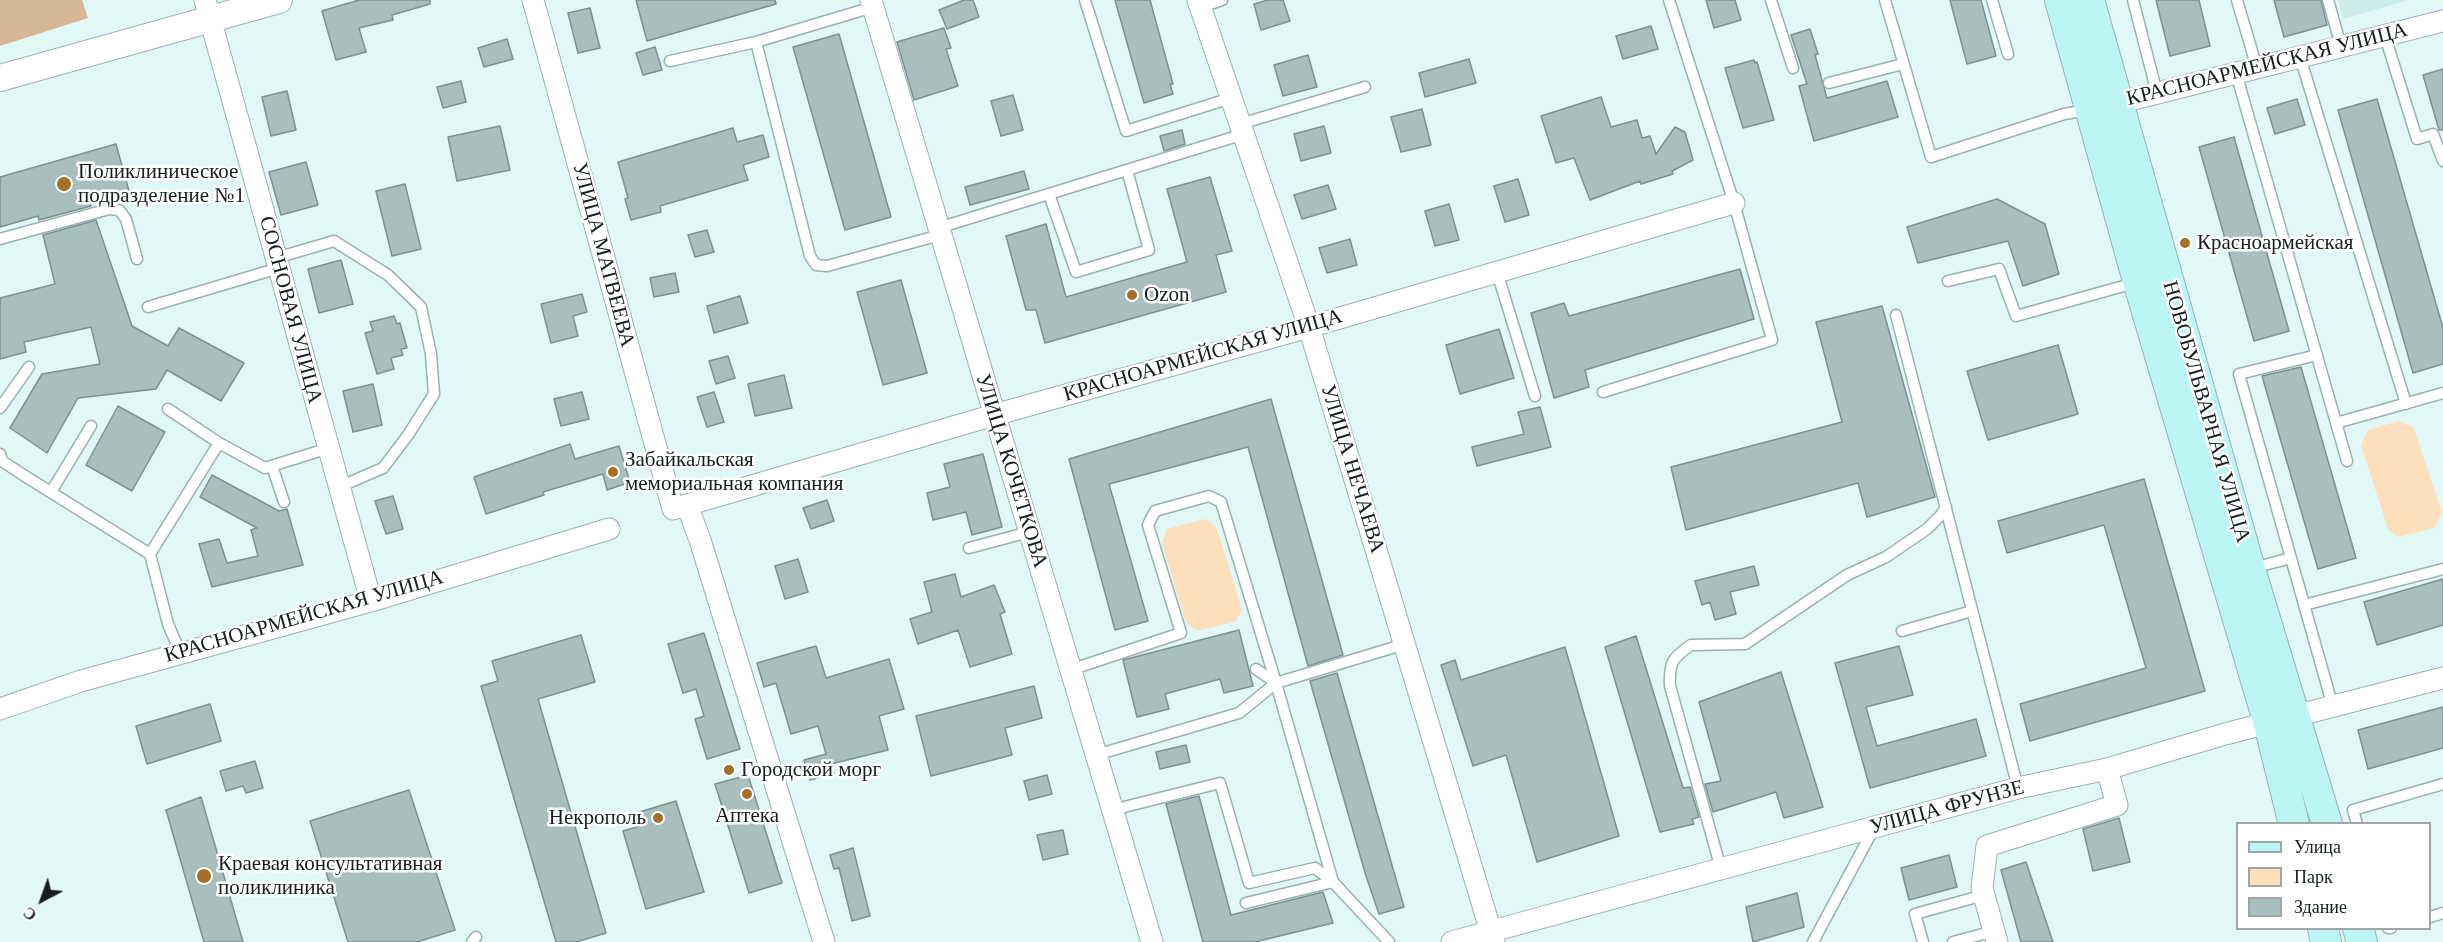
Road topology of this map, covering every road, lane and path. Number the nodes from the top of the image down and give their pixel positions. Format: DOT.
graph roads {
  1 [pos="279,0"];
  2 [pos="533,0"];
  3 [pos="1085,0"];
  4 [pos="1222,0"];
  5 [pos="1670,0"];
  6 [pos="1771,0"];
  7 [pos="1885,0"];
  8 [pos="1992,0"];
  9 [pos="2060,0"];
  10 [pos="2089,0"];
  11 [pos="2133,0"];
  12 [pos="2237,0"];
  13 [pos="2328,0"];
  14 [pos="872,4"];
  15 [pos="1199,4"];
  16 [pos="219,8"];
  17 [pos="2443,21"];
  18 [pos="2385,36"];
  19 [pos="756,42"];
  20 [pos="2341,46"];
  21 [pos="2008,54"];
  22 [pos="2300,57"];
  23 [pos="670,61"];
  24 [pos="1903,64"];
  25 [pos="1793,68"];
  26 [pos="2257,68"];
  27 [pos="2236,73"];
  28 [pos="0,78"];
  29 [pos="1829,83"];
  30 [pos="1365,87"];
  31 [pos="2157,93"];
  32 [pos="1232,98"];
  33 [pos="2105,106"];
  34 [pos="1242,129"];
  35 [pos="2438,133"];
  36 [pos="2443,161"];
  37 [pos="1127,170"];
  38 [pos="1049,194"];
  39 [pos="1734,203"];
  40 [pos="939,231"];
  41 [pos="0,239"];
  42 [pos="136,259"];
  43 [pos="278,263"];
  44 [pos="1497,272"];
  45 [pos="1948,281"];
  46 [pos="2138,282"];
  47 [pos="148,307"];
  48 [pos="1896,315"];
  49 [pos="1309,327"];
  50 [pos="2317,355"];
  51 [pos="29,367"];
  52 [pos="1603,392"];
  53 [pos="2443,393"];
  54 [pos="1535,396"];
  55 [pos="2406,404"];
  56 [pos="0,408"];
  57 [pos="168,410"];
  58 [pos="994,415"];
  59 [pos="2336,423"];
  60 [pos="91,426"];
  61 [pos="219,443"];
  62 [pos="328,448"];
  63 [pos="1,458"];
  64 [pos="2347,461"];
  65 [pos="272,466"];
  66 [pos="339,487"];
  67 [pos="51,492"];
  68 [pos="284,502"];
  69 [pos="680,507"];
  70 [pos="1946,507"];
  71 [pos="609,529"];
  72 [pos="1029,532"];
  73 [pos="969,548"];
  74 [pos="150,554"];
  75 [pos="2291,558"];
  76 [pos="2250,568"];
  77 [pos="2443,569"];
  78 [pos="370,601"];
  79 [pos="2304,606"];
  80 [pos="1972,611"];
  81 [pos="1902,631"];
  82 [pos="1405,644"];
  83 [pos="180,652"];
  84 [pos="1256,669"];
  85 [pos="1070,670"];
  86 [pos="2443,678"];
  87 [pos="1276,683"];
  88 [pos="2333,707"];
  89 [pos="0,709"];
  90 [pos="2282,720"];
  91 [pos="1096,754"];
  92 [pos="2107,769"];
  93 [pos="2443,784"];
  94 [pos="2018,788"];
  95 [pos="1112,810"];
  96 [pos="2295,822"];
  97 [pos="2326,822"];
  98 [pos="2356,822"];
  99 [pos="1874,828"];
  100 [pos="1722,869"];
  101 [pos="1333,882"];
  102 [pos="1984,895"];
  103 [pos="1246,903"];
  104 [pos="1493,937"];
  105 [pos="1996,937"];
  106 [pos="824,942"];
  107 [pos="1152,942"];
  108 [pos="1389,942"];
  109 [pos="1452,942"];
  110 [pos="1813,942"];
  111 [pos="1923,942"];
  112 [pos="1953,942"];
  1 -- 16 [label="street"];
  2 -- 69 [label="street, УЛИЦА МАТВЕЕВА"];
  3 -- 32 [label="lane"];
  4 -- 15 [label="lane"];
  5 -- 39 [label="lane"];
  6 -- 25 [label="lane"];
  7 -- 24 [label="lane"];
  8 -- 21 [label="lane"];
  9 -- 33 [label="main road, НОВОБУЛЬВАРНАЯ УЛИЦА"];
  10 -- 33 [label="main road, НОВОБУЛЬВАРНАЯ УЛИЦА"];
  11 -- 31 [label="lane"];
  12 -- 26 [label="lane"];
  13 -- 20 [label="lane"];
  14 -- 19 [label="lane"];
  14 -- 40 [label="street, УЛИЦА КОЧЕТКОВА"];
  15 -- 32 [label="street, УЛИЦА НЕЧАЕВА"];
  16 -- 28 [label="street"];
  16 -- 43 [label="street, СОСНОВАЯ УЛИЦА"];
  17 -- 18 [label="street, КРАСНОАРМЕЙСКАЯ УЛИЦА"];
  18 -- 20 [label="street, КРАСНОАРМЕЙСКАЯ УЛИЦА"];
  18 -- 35 [label="lane"];
  19 -- 23 [label="lane"];
  19 -- 40 [label="lane"];
  20 -- 22 [label="street, КРАСНОАРМЕЙСКАЯ УЛИЦА"];
  22 -- 26 [label="street, КРАСНОАРМЕЙСКАЯ УЛИЦА"];
  22 -- 55 [label="lane"];
  24 -- 29 [label="lane"];
  24 -- 33 [label="lane"];
  26 -- 27 [label="street, КРАСНОАРМЕЙСКАЯ УЛИЦА"];
  27 -- 31 [label="street, КРАСНОАРМЕЙСКАЯ УЛИЦА"];
  27 -- 50 [label="lane"];
  30 -- 34 [label="lane"];
  31 -- 33 [label="street, КРАСНОАРМЕЙСКАЯ УЛИЦА"];
  32 -- 34 [label="street, УЛИЦА НЕЧАЕВА"];
  33 -- 46 [label="main road, НОВОБУЛЬВАРНАЯ УЛИЦА"];
  33 -- 76 [label="main road, НОВОБУЛЬВАРНАЯ УЛИЦА"];
  34 -- 37 [label="lane"];
  34 -- 49 [label="street, УЛИЦА НЕЧАЕВА"];
  35 -- 36 [label="lane"];
  37 -- 38 [label="lane"];
  37 -- 38 [label="lane"];
  38 -- 40 [label="lane"];
  39 -- 44 [label="street, КРАСНОАРМЕЙСКАЯ УЛИЦА"];
  39 -- 52 [label="lane"];
  40 -- 58 [label="street, УЛИЦА КОЧЕТКОВА"];
  41 -- 42 [label="lane"];
  43 -- 47 [label="lane"];
  43 -- 62 [label="street, СОСНОВАЯ УЛИЦА"];
  43 -- 66 [label="lane"];
  44 -- 49 [label="street, КРАСНОАРМЕЙСКАЯ УЛИЦА"];
  44 -- 54 [label="lane"];
  45 -- 46 [label="lane"];
  46 -- 90 [label="main road, НОВОБУЛЬВАРНАЯ УЛИЦА"];
  48 -- 70 [label="lane"];
  49 -- 58 [label="street, КРАСНОАРМЕЙСКАЯ УЛИЦА"];
  49 -- 82 [label="street, УЛИЦА НЕЧАЕВА"];
  50 -- 59 [label="lane"];
  50 -- 75 [label="lane"];
  51 -- 56 [label="lane"];
  53 -- 55 [label="lane"];
  55 -- 59 [label="lane"];
  57 -- 61 [label="lane"];
  58 -- 69 [label="street, КРАСНОАРМЕЙСКАЯ УЛИЦА"];
  58 -- 72 [label="street, УЛИЦА КОЧЕТКОВА"];
  59 -- 64 [label="lane"];
  60 -- 67 [label="lane"];
  61 -- 65 [label="lane"];
  61 -- 74 [label="lane"];
  62 -- 65 [label="lane"];
  62 -- 66 [label="street, СОСНОВАЯ УЛИЦА"];
  63 -- 67 [label="lane"];
  65 -- 68 [label="lane"];
  66 -- 78 [label="street, СОСНОВАЯ УЛИЦА"];
  67 -- 74 [label="lane"];
  69 -- 106 [label="street, УЛИЦА МАТВЕЕВА"];
  70 -- 80 [label="lane"];
  70 -- 100 [label="lane"];
  71 -- 78 [label="street, КРАСНОАРМЕЙСКАЯ УЛИЦА"];
  72 -- 73 [label="lane"];
  72 -- 85 [label="street, УЛИЦА КОЧЕТКОВА"];
  74 -- 83 [label="lane"];
  75 -- 76 [label="lane"];
  75 -- 79 [label="lane"];
  76 -- 90 [label="main road, НОВОБУЛЬВАРНАЯ УЛИЦА"];
  77 -- 79 [label="lane"];
  78 -- 83 [label="street, КРАСНОАРМЕЙСКАЯ УЛИЦА"];
  79 -- 88 [label="lane"];
  80 -- 81 [label="lane"];
  80 -- 94 [label="lane"];
  82 -- 87 [label="lane"];
  82 -- 104 [label="street, УЛИЦА НЕЧАЕВА"];
  83 -- 89 [label="street, КРАСНОАРМЕЙСКАЯ УЛИЦА"];
  84 -- 87 [label="lane"];
  85 -- 87 [label="lane"];
  85 -- 91 [label="street, УЛИЦА КОЧЕТКОВА"];
  86 -- 88 [label="street, УЛИЦА ФРУНЗЕ"];
  87 -- 91 [label="lane"];
  87 -- 101 [label="lane"];
  88 -- 90 [label="street, УЛИЦА ФРУНЗЕ"];
  90 -- 92 [label="street, УЛИЦА ФРУНЗЕ"];
  90 -- 96 [label="main road, НОВОБУЛЬВАРНАЯ УЛИЦА"];
  90 -- 97 [label="main road, НОВОБУЛЬВАРНАЯ УЛИЦА"];
  91 -- 95 [label="street, УЛИЦА КОЧЕТКОВА"];
  92 -- 94 [label="street, УЛИЦА ФРУНЗЕ"];
  92 -- 102 [label="street"];
  93 -- 98 [label="lane"];
  94 -- 99 [label="street, УЛИЦА ФРУНЗЕ"];
  95 -- 101 [label="lane"];
  95 -- 107 [label="street, УЛИЦА КОЧЕТКОВА"];
  99 -- 100 [label="street, УЛИЦА ФРУНЗЕ"];
  99 -- 110 [label="lane"];
  100 -- 104 [label="street, УЛИЦА ФРУНЗЕ"];
  101 -- 103 [label="lane"];
  101 -- 108 [label="lane"];
  102 -- 105 [label="street"];
  102 -- 111 [label="lane"];
  104 -- 109 [label="street, УЛИЦА ФРУНЗЕ"];
  105 -- 112 [label="lane"];
}
